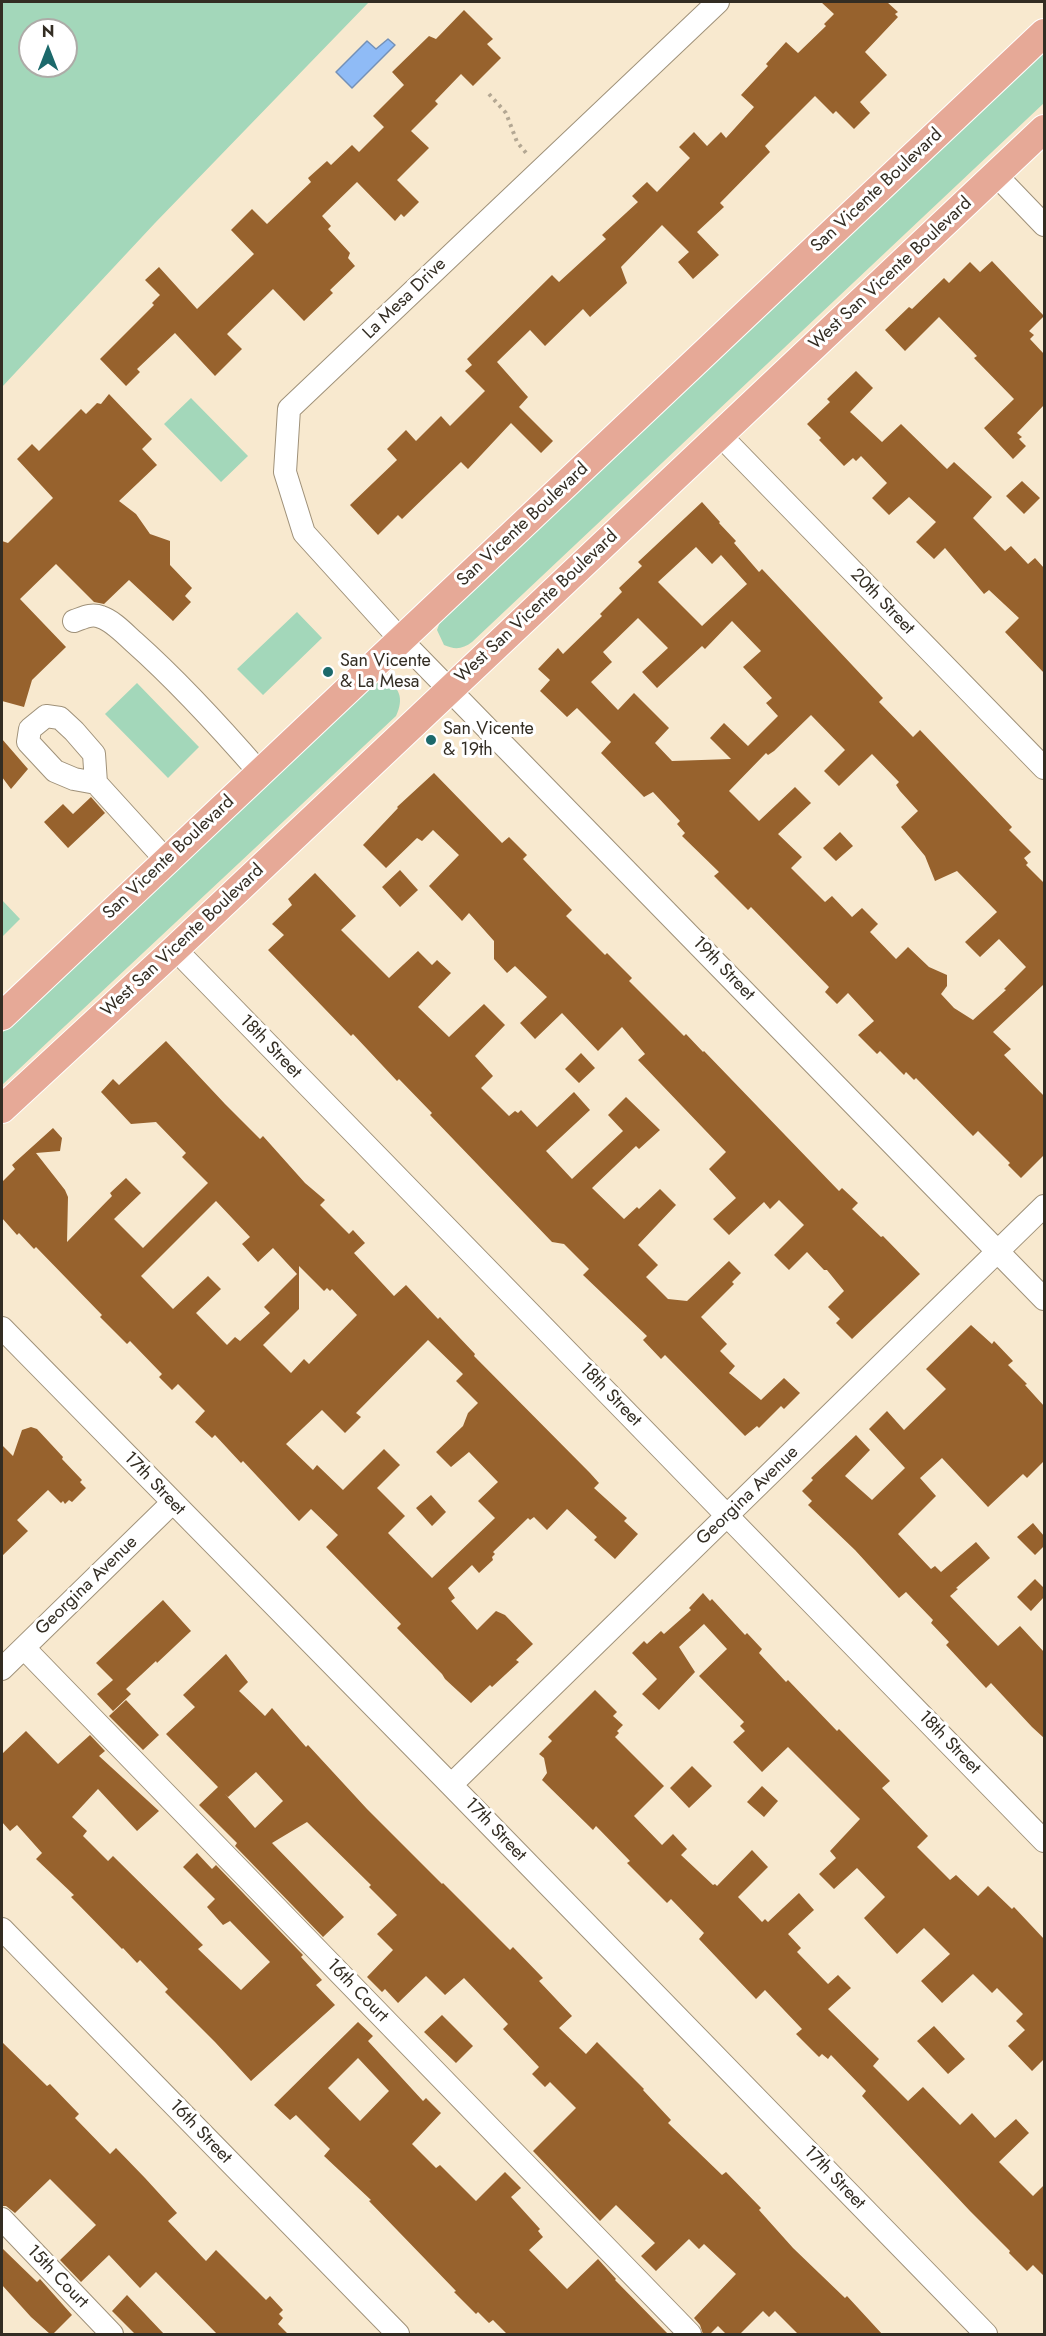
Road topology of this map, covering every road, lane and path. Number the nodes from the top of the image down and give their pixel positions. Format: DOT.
graph roads {
  1 [pos="718,2"];
  2 [pos="1044,33"];
  3 [pos="489,94"];
  4 [pos="1044,129"];
  5 [pos="532,158"];
  6 [pos="996,175"];
  7 [pos="1044,225"];
  8 [pos="720,435"];
  9 [pos="74,621"];
  10 [pos="401,640"];
  11 [pos="450,688"];
  12 [pos="1044,768"];
  13 [pos="260,773"];
  14 [pos="96,783"];
  15 [pos="166,860"];
  16 [pos="175,949"];
  17 [pos="2,1016"];
  18 [pos="2,1109"];
  19 [pos="1044,1206"];
  20 [pos="998,1251"];
  21 [pos="1044,1299"];
  22 [pos="2,1328"];
  23 [pos="172,1503"];
  24 [pos="728,1516"];
  25 [pos="24,1648"];
  26 [pos="2,1669"];
  27 [pos="451,1785"];
  28 [pos="1044,1841"];
  29 [pos="2,1929"];
  30 [pos="2,2219"];
  31 [pos="112,2334"];
  32 [pos="398,2334"];
  33 [pos="690,2334"];
  34 [pos="986,2334"];
  1 -- 10 [label="street, La Mesa Drive"];
  2 -- 10 [label="main road, San Vicente Boulevard"];
  3 -- 5 [label="path"];
  4 -- 6 [label="main road, West San Vicente Boulevard"];
  6 -- 7 [label="street"];
  6 -- 8 [label="main road, West San Vicente Boulevard"];
  8 -- 11 [label="main road, West San Vicente Boulevard"];
  8 -- 12 [label="street, 20th Street"];
  9 -- 13 [label="street"];
  10 -- 11 [label="street, 19th Street"];
  10 -- 13 [label="main road, San Vicente Boulevard"];
  11 -- 16 [label="main road, West San Vicente Boulevard"];
  11 -- 20 [label="street, 19th Street"];
  13 -- 15 [label="main road, San Vicente Boulevard"];
  14 -- 15 [label="street"];
  15 -- 17 [label="main road, San Vicente Boulevard"];
  16 -- 18 [label="main road, West San Vicente Boulevard"];
  16 -- 24 [label="street, 18th Street"];
  19 -- 20 [label="street, Georgina Avenue"];
  20 -- 21 [label="street, 19th Street"];
  20 -- 24 [label="street, Georgina Avenue"];
  22 -- 23 [label="street, 17th Street"];
  23 -- 25 [label="street, Georgina Avenue"];
  23 -- 27 [label="street, 17th Street"];
  24 -- 27 [label="street, Georgina Avenue"];
  24 -- 28 [label="street, 18th Street"];
  25 -- 26 [label="street, Georgina Avenue"];
  25 -- 33 [label="street, 16th Court"];
  27 -- 34 [label="street, 17th Street"];
  29 -- 32 [label="street, 16th Street"];
  30 -- 31 [label="street, 15th Court"];
}
